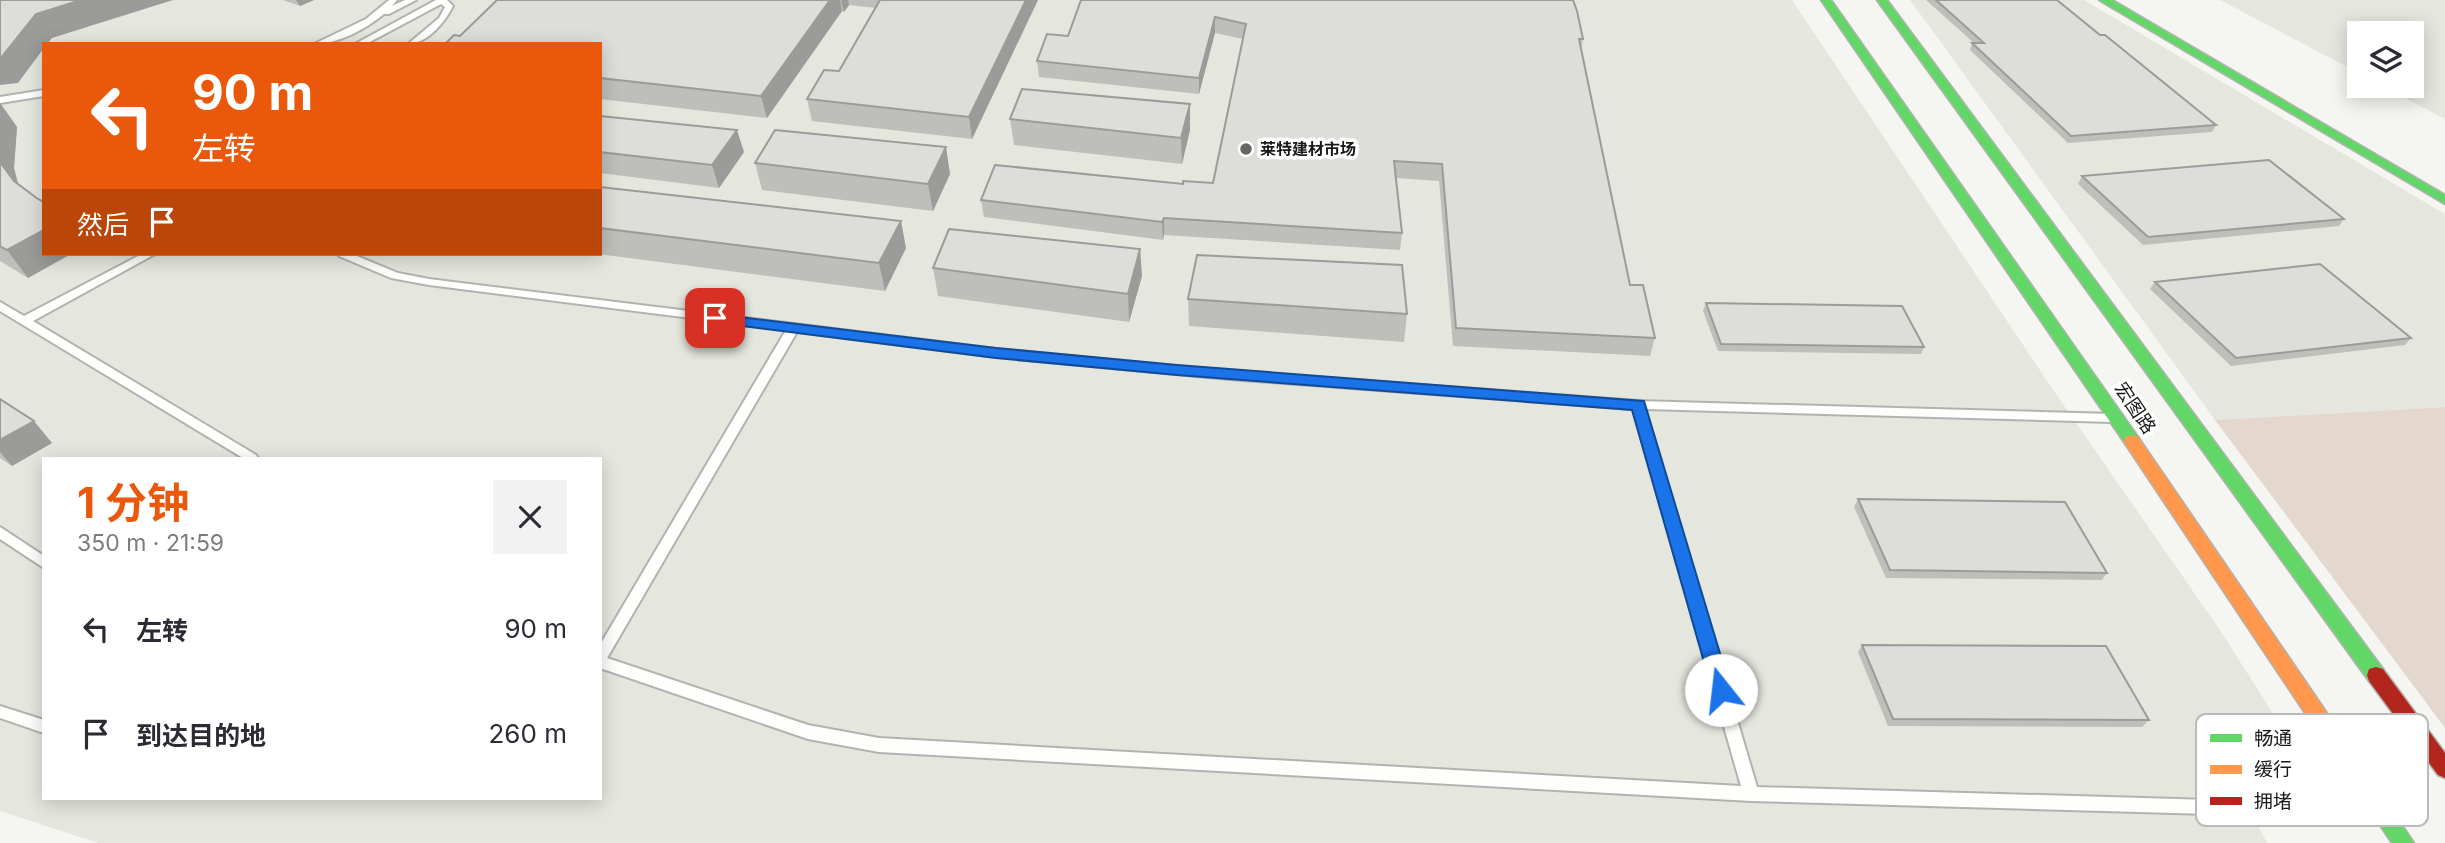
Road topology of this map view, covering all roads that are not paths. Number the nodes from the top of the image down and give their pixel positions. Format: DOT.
graph roads {
  1 [pos="393,0"];
  2 [pos="412,0"];
  3 [pos="442,0"];
  4 [pos="1826,0"];
  5 [pos="1882,0"];
  6 [pos="2104,0"];
  7 [pos="370,20"];
  8 [pos="322,42"];
  9 [pos="363,42"];
  10 [pos="414,42"];
  11 [pos="42,93"];
  12 [pos="0,100"];
  13 [pos="2445,200"];
  14 [pos="146,256"];
  15 [pos="348,256"];
  16 [pos="0,306"];
  17 [pos="23,321"];
  18 [pos="793,328"];
  19 [pos="1638,405"];
  20 [pos="2116,418"];
  21 [pos="250,457"];
  22 [pos="0,533"];
  23 [pos="42,562"];
  24 [pos="602,657"];
  25 [pos="602,661"];
  26 [pos="0,712"];
  27 [pos="2317,714"];
  28 [pos="2405,714"];
  29 [pos="42,726"];
  30 [pos="2428,746"];
  31 [pos="2445,769"];
  32 [pos="1751,794"];
  33 [pos="2196,807"];
  34 [pos="2392,826"];
  35 [pos="2404,843"];
  1 -- 7 [label="lane"];
  2 -- 7 [label="lane"];
  3 -- 9 [label="lane"];
  3 -- 10 [label="lane"];
  4 -- 20 [label="main road, 宏图路"];
  5 -- 28 [label="main road, 宏图路"];
  6 -- 13 [label="main road"];
  7 -- 8 [label="lane"];
  11 -- 12 [label="lane"];
  14 -- 17 [label="lane"];
  15 -- 18 [label="lane"];
  16 -- 17 [label="lane"];
  17 -- 21 [label="lane"];
  18 -- 19 [label="lane"];
  18 -- 24 [label="lane"];
  19 -- 20 [label="lane"];
  19 -- 32 [label="lane"];
  20 -- 27 [label="main road, 宏图路"];
  22 -- 23 [label="lane"];
  25 -- 32 [label="lane"];
  26 -- 29 [label="lane"];
  30 -- 31 [label="main road, 宏图路"];
  32 -- 33 [label="lane"];
  34 -- 35 [label="main road, 宏图路"];
}
